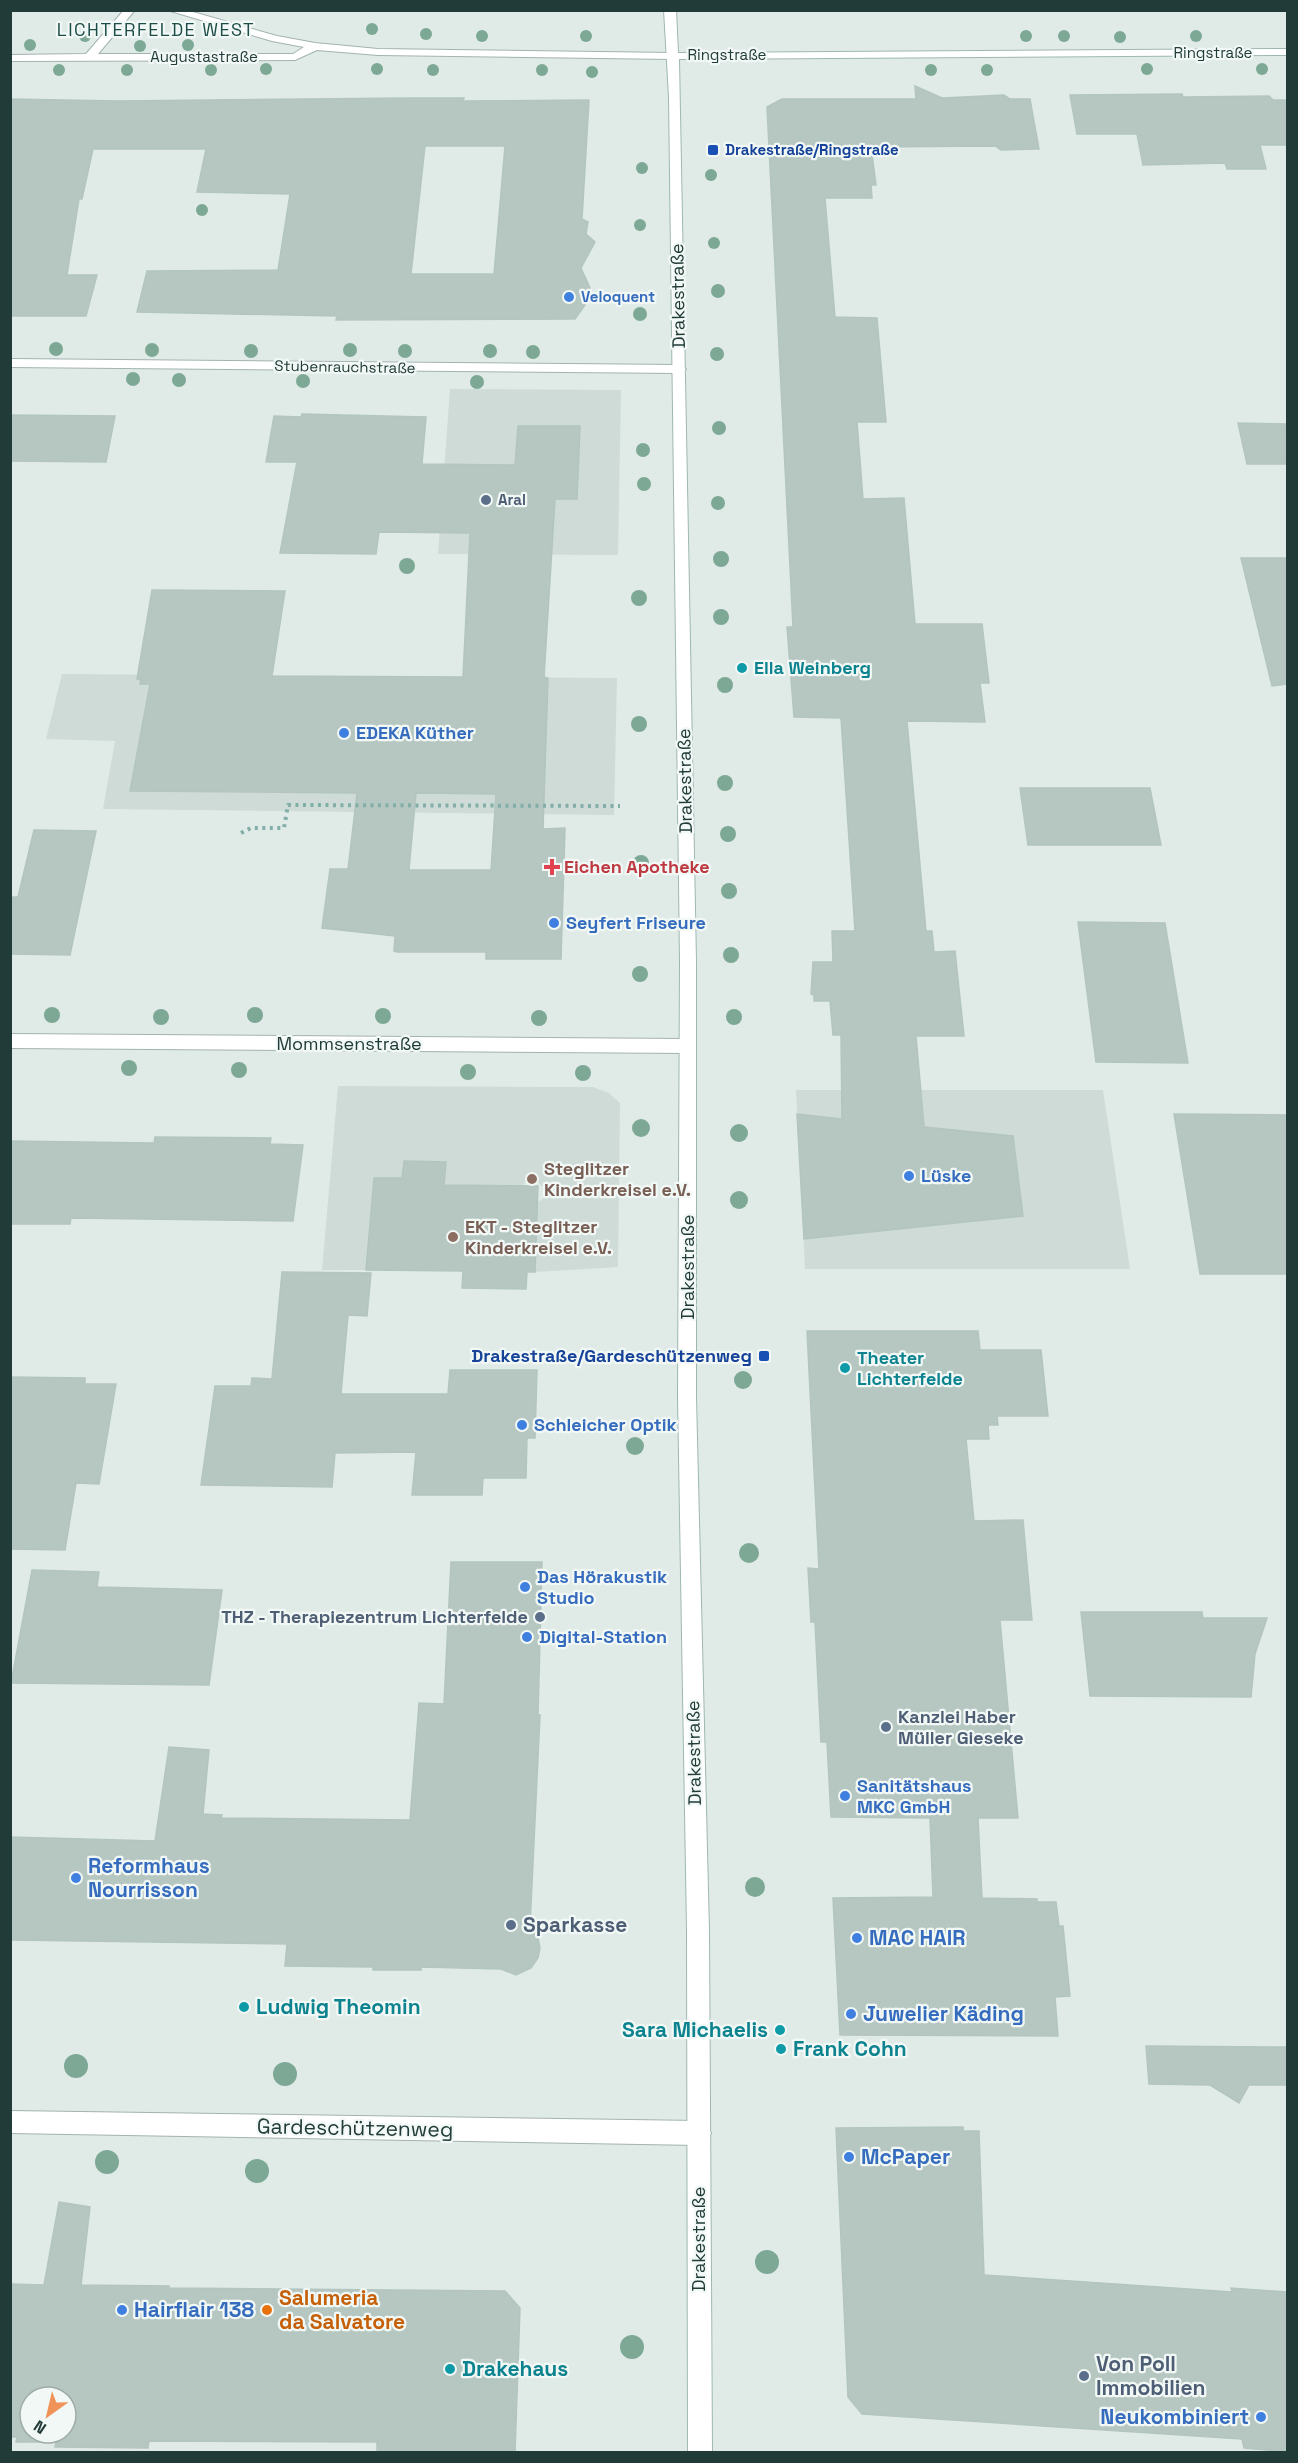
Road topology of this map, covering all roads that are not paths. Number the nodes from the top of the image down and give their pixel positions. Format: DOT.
graph roads {
  1 [pos="130,10"];
  2 [pos="172,10"];
  3 [pos="670,10"];
  4 [pos="315,46"];
  5 [pos="1287,52"];
  6 [pos="673,56"];
  7 [pos="90,57"];
  8 [pos="10,58"];
  9 [pos="10,363"];
  10 [pos="679,369"];
  11 [pos="10,1041"];
  12 [pos="687,1046"];
  13 [pos="10,2122"];
  14 [pos="699,2133"];
  15 [pos="700,2452"];
  1 -- 7 [label="street"];
  2 -- 4 [label="street, Ringstraße"];
  3 -- 6 [label="street, Drakestraße"];
  4 -- 6 [label="street, Ringstraße"];
  4 -- 7 [label="street, Augustastraße"];
  5 -- 6 [label="street, Ringstraße"];
  6 -- 10 [label="street, Drakestraße"];
  7 -- 8 [label="street, Augustastraße"];
  9 -- 10 [label="street, Stubenrauchstraße"];
  10 -- 12 [label="street, Drakestraße"];
  11 -- 12 [label="street, Mommsenstraße"];
  12 -- 14 [label="street, Drakestraße"];
  13 -- 14 [label="street, Gardeschützenweg"];
  14 -- 15 [label="street, Drakestraße"];
}
